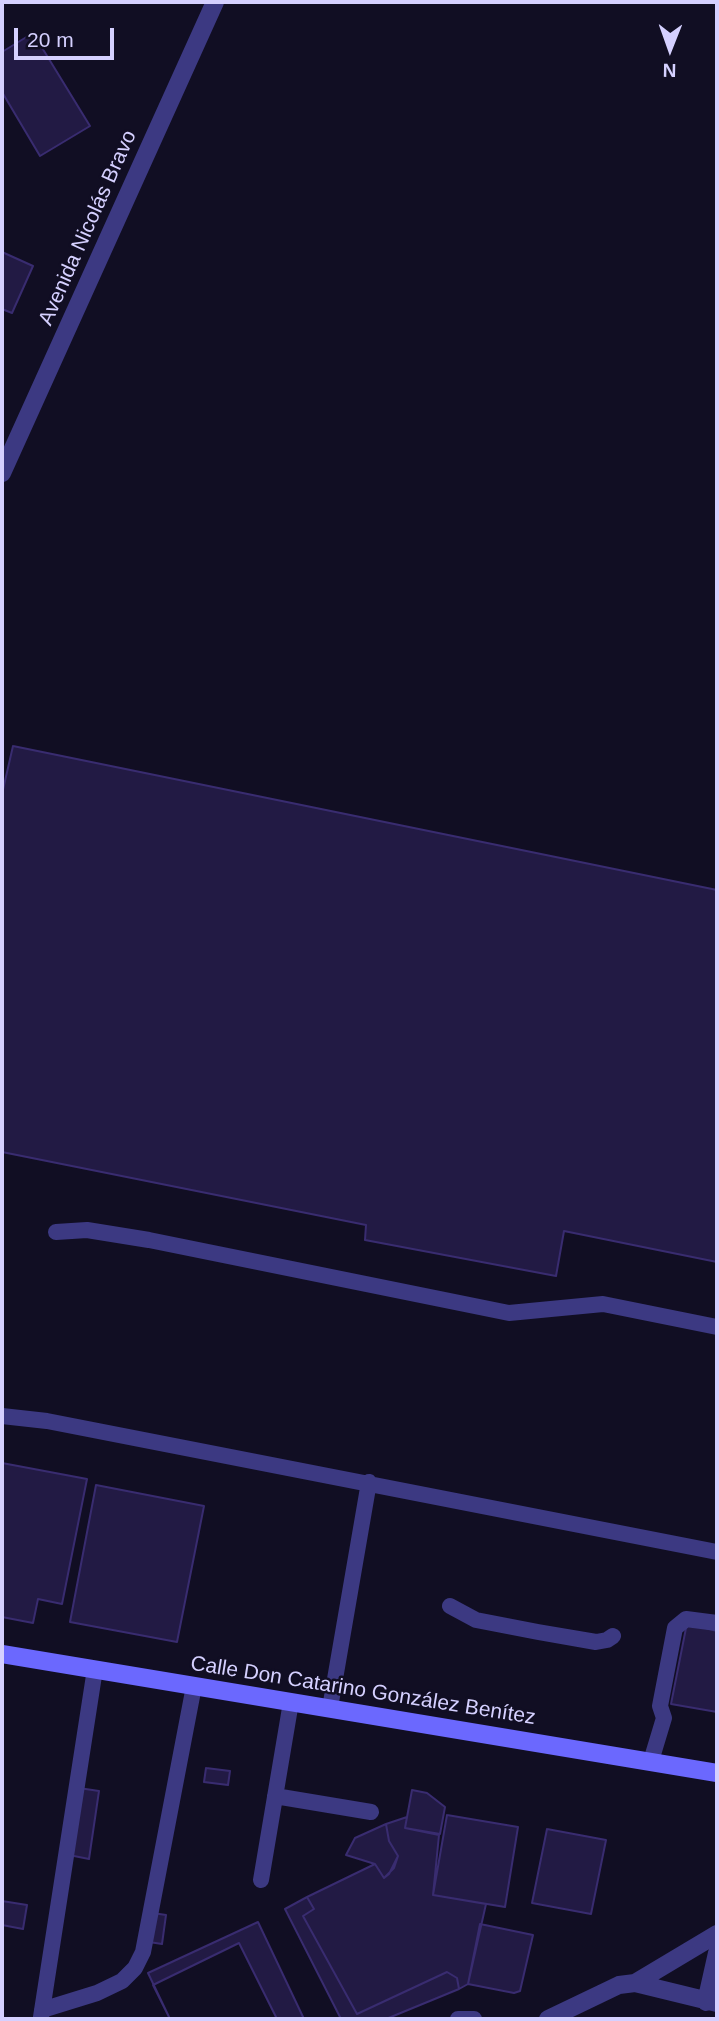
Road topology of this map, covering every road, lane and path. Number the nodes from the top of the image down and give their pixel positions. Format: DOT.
graph roads {
  1 [pos="215,2"];
  2 [pos="2,473"];
  3 [pos="56,1232"];
  4 [pos="717,1326"];
  5 [pos="2,1416"];
  6 [pos="369,1482"];
  7 [pos="717,1552"];
  8 [pos="450,1606"];
  9 [pos="717,1623"];
  10 [pos="613,1636"];
  11 [pos="2,1654"];
  12 [pos="94,1669"];
  13 [pos="194,1686"];
  14 [pos="291,1702"];
  15 [pos="330,1708"];
  16 [pos="651,1762"];
  17 [pos="717,1773"];
  18 [pos="275,1797"];
  19 [pos="371,1812"];
  20 [pos="261,1881"];
  21 [pos="717,1934"];
  22 [pos="717,1953"];
  23 [pos="635,1983"];
  24 [pos="712,2003"];
  25 [pos="41,2014"];
  26 [pos="458,2019"];
  27 [pos="474,2019"];
  28 [pos="548,2019"];
  1 -- 2 [label="street, Avenida Nicolás Bravo"];
  3 -- 4 [label="lane"];
  5 -- 6 [label="lane"];
  6 -- 7 [label="lane"];
  6 -- 15 [label="lane"];
  8 -- 10 [label="lane"];
  9 -- 16 [label="lane"];
  11 -- 12 [label="main road, Calle Don Catarino González Benítez"];
  12 -- 13 [label="main road, Calle Don Catarino González Benítez"];
  12 -- 25 [label="lane"];
  13 -- 14 [label="main road, Calle Don Catarino González Benítez"];
  13 -- 25 [label="lane"];
  14 -- 15 [label="main road, Calle Don Catarino González Benítez"];
  14 -- 18 [label="lane"];
  15 -- 16 [label="main road, Calle Don Catarino González Benítez"];
  16 -- 17 [label="main road, Calle Don Catarino González Benítez"];
  18 -- 19 [label="lane"];
  18 -- 20 [label="lane"];
  21 -- 23 [label="street"];
  22 -- 24 [label="street"];
  23 -- 24 [label="street"];
  23 -- 28 [label="street"];
  26 -- 27 [label="lane"];
}
